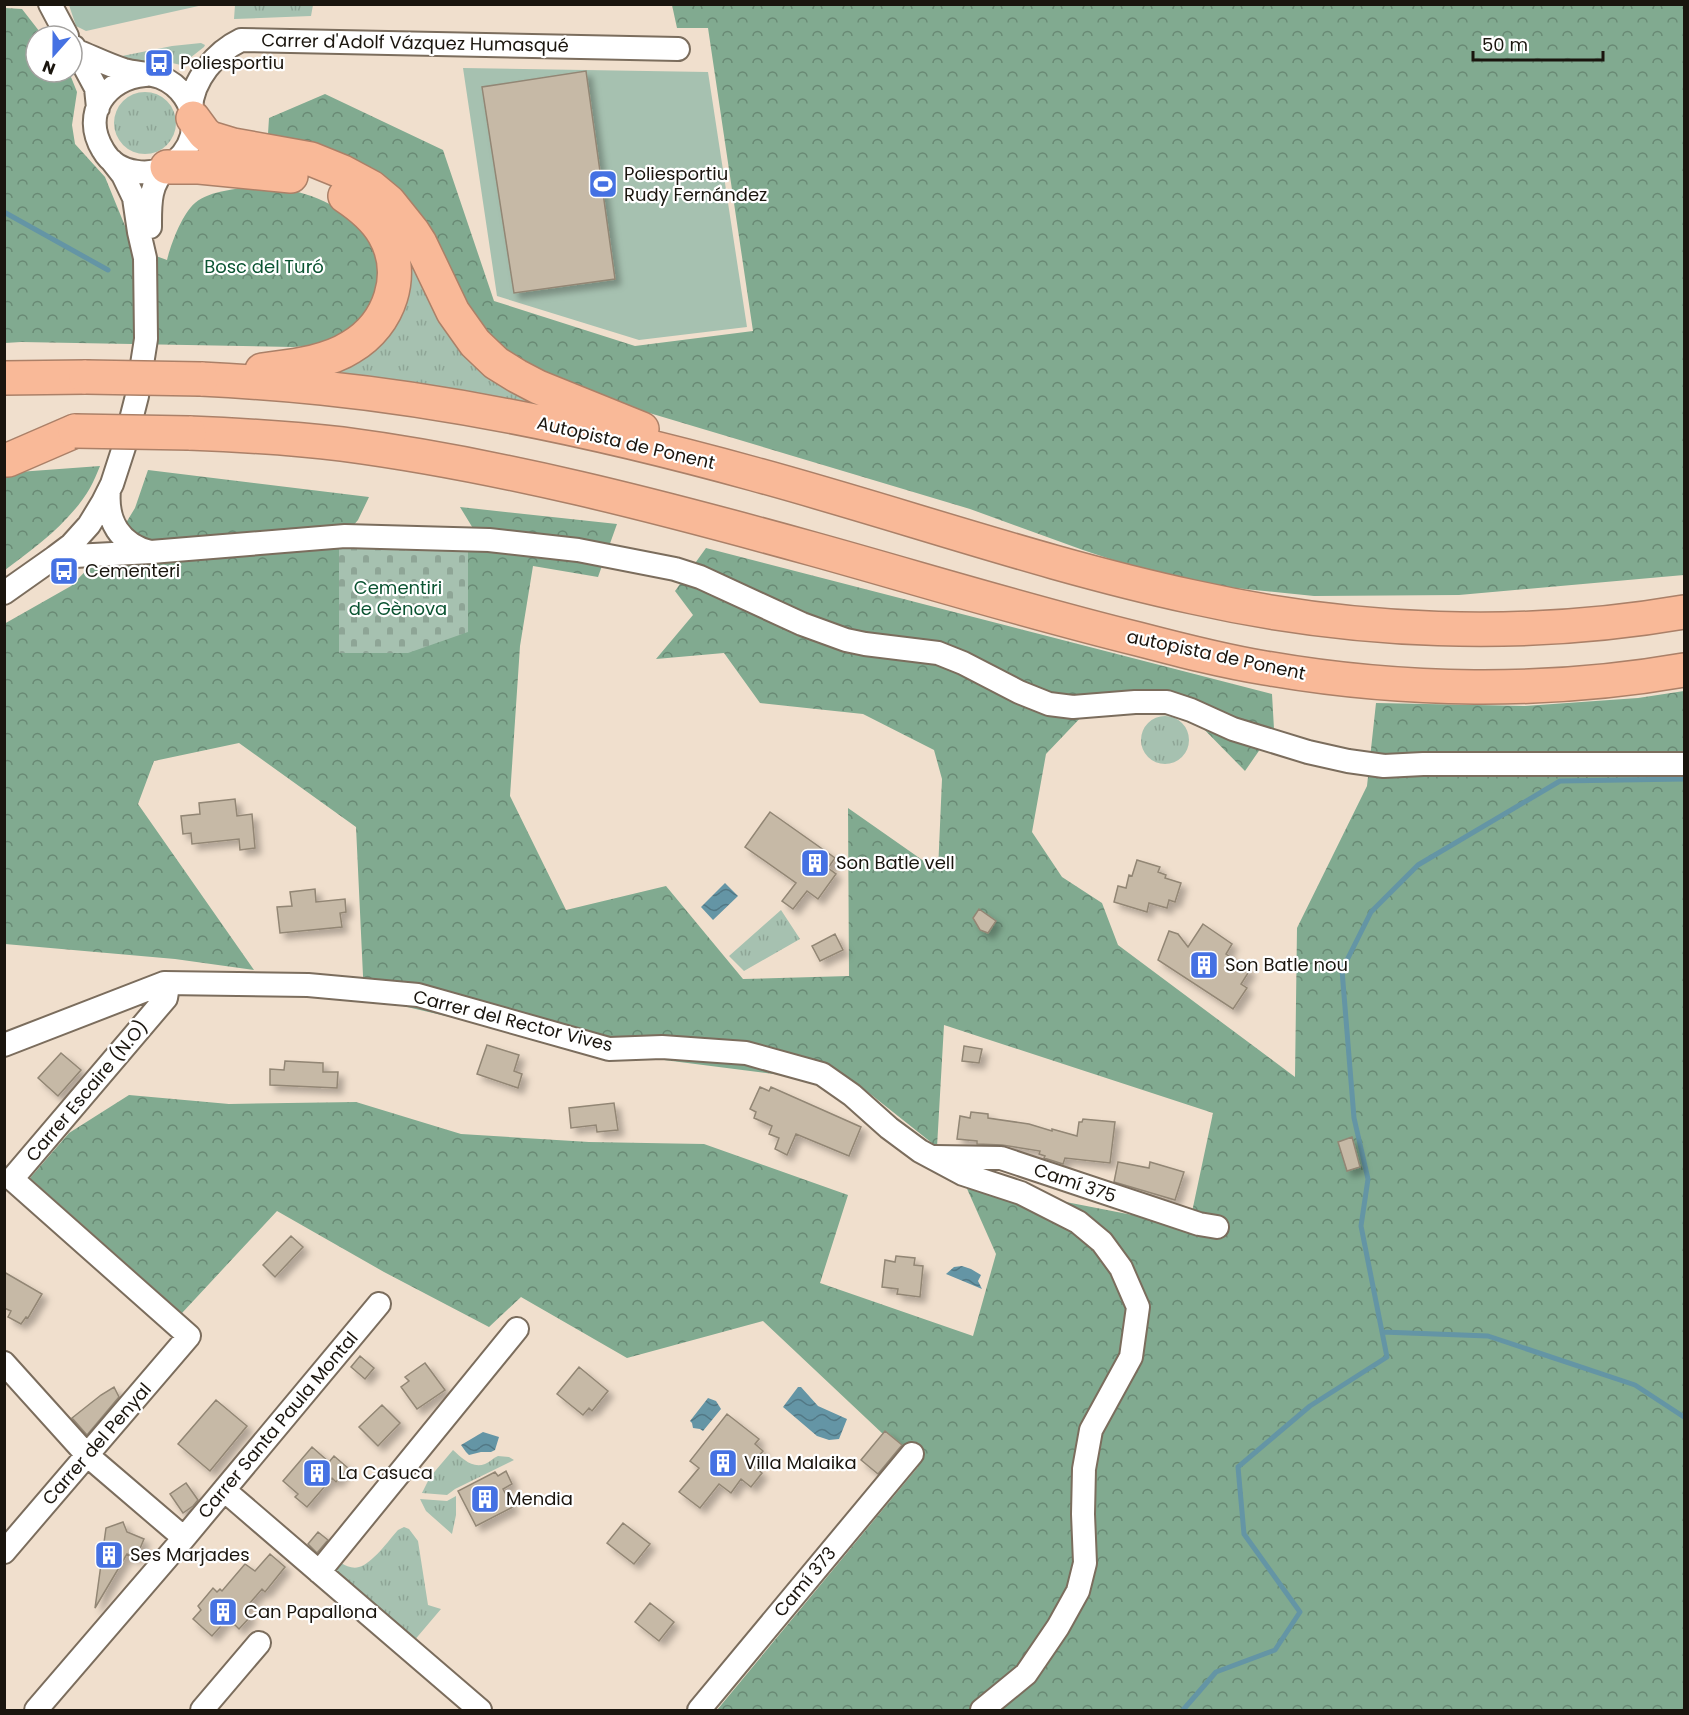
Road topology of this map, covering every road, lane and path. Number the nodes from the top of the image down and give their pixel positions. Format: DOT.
graph roads {
  1 [pos="50,4"];
  2 [pos="61,24"];
  3 [pos="678,49"];
  4 [pos="84,50"];
  5 [pos="215,58"];
  6 [pos="84,66"];
  7 [pos="153,76"];
  8 [pos="98,108"];
  9 [pos="192,113"];
  10 [pos="112,160"];
  11 [pos="167,167"];
  12 [pos="145,258"];
  13 [pos="4,378"];
  14 [pos="201,379"];
  15 [pos="75,431"];
  16 [pos="4,437"];
  17 [pos="4,460"];
  18 [pos="752,474"];
  19 [pos="109,490"];
  20 [pos="151,552"];
  21 [pos="55,557"];
  22 [pos="4,593"];
  23 [pos="1684,612"];
  24 [pos="1684,670"];
  25 [pos="1684,764"];
  26 [pos="164,983"];
  27 [pos="4,1045"];
  28 [pos="930,1157"];
  29 [pos="1217,1227"];
  30 [pos="379,1304"];
  31 [pos="518,1329"];
  32 [pos="189,1336"];
  33 [pos="4,1364"];
  34 [pos="912,1454"];
  35 [pos="87,1455"];
  36 [pos="224,1490"];
  37 [pos="184,1538"];
  38 [pos="4,1552"];
  39 [pos="319,1572"];
  40 [pos="260,1643"];
  41 [pos="36,1710"];
  42 [pos="202,1710"];
  43 [pos="480,1710"];
  44 [pos="699,1710"];
  45 [pos="982,1710"];
  1 -- 2 [label="street"];
  3 -- 5 [label="street, Carrer d'Adolf Vázquez Humasqué"];
  4 -- 7 [label="street"];
  5 -- 7 [label="street"];
  5 -- 9 [label="street, Carrer d'Adolf Vázquez Humasqué"];
  6 -- 8 [label="street"];
  7 -- 8 [label="street"];
  7 -- 9 [label="street"];
  8 -- 10 [label="street"];
  9 -- 11 [label="street"];
  9 -- 18 [label="highway"];
  10 -- 11 [label="street"];
  10 -- 12 [label="street"];
  11 -- 12 [label="street"];
  11 -- 14 [label="highway"];
  12 -- 19 [label="street"];
  13 -- 14 [label="highway, bridge"];
  14 -- 18 [label="highway, Autopista de Ponent"];
  15 -- 16 [label="highway"];
  15 -- 17 [label="highway"];
  15 -- 24 [label="highway, autopista de Ponent, bridge"];
  18 -- 23 [label="highway, Autopista de Ponent"];
  19 -- 20 [label="street"];
  19 -- 21 [label="street"];
  20 -- 21 [label="street"];
  20 -- 25 [label="street"];
  21 -- 22 [label="street"];
  26 -- 27 [label="street, Carrer del Rector Vives"];
  26 -- 28 [label="street, Carrer del Rector Vives"];
  26 -- 32 [label="street, Carrer Escaire (N.O)"];
  28 -- 29 [label="street, Camí 375"];
  28 -- 45 [label="street, Carrer del Rector Vives"];
  30 -- 36 [label="street, Carrer Santa Paula Montal"];
  31 -- 39 [label="street"];
  32 -- 35 [label="street, Carrer del Penyal"];
  33 -- 35 [label="street"];
  34 -- 44 [label="street, Camí 373"];
  35 -- 37 [label="street"];
  35 -- 38 [label="street, Carrer del Penyal"];
  36 -- 37 [label="street, Carrer Santa Paula Montal"];
  36 -- 39 [label="street"];
  37 -- 41 [label="street, Carrer Santa Paula Montal"];
  39 -- 43 [label="street"];
  40 -- 42 [label="street"];
}
